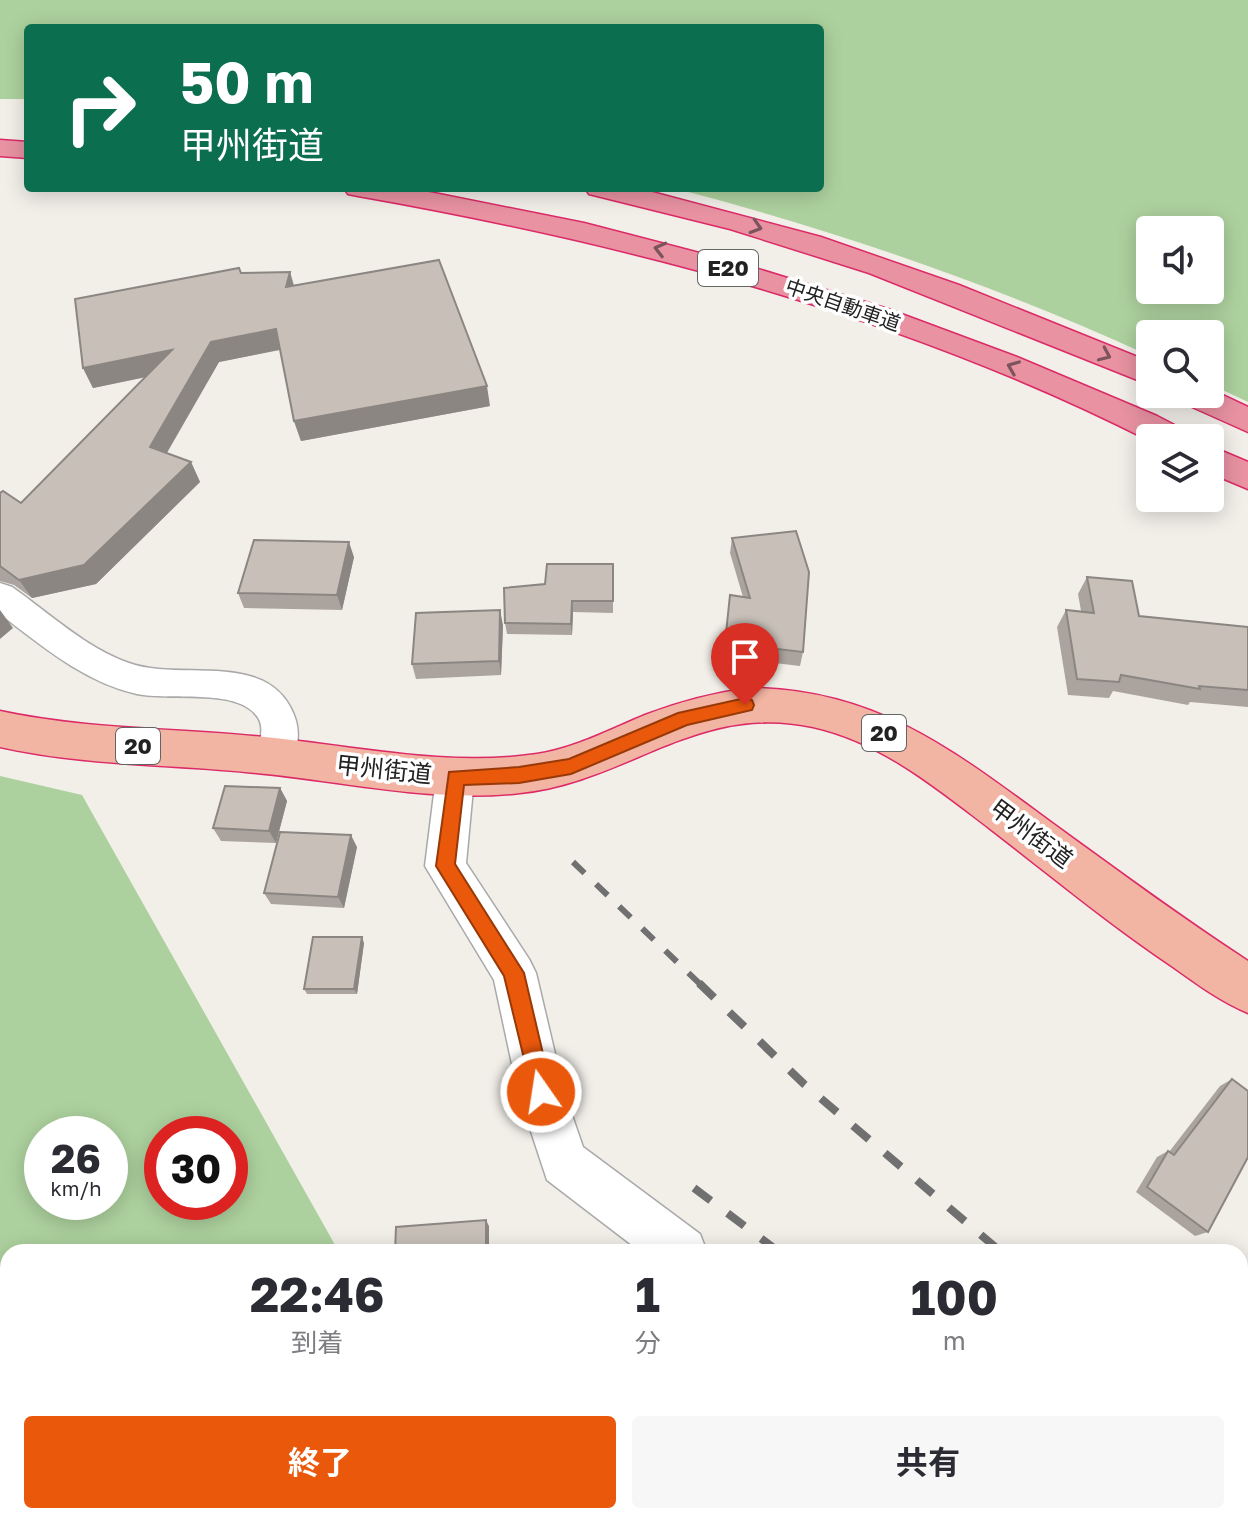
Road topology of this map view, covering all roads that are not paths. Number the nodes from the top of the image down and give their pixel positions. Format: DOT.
graph roads {
  1 [pos="0,148"];
  2 [pos="24,150"];
  3 [pos="379,192"];
  4 [pos="616,192"];
  5 [pos="1136,368"];
  6 [pos="1222,408"];
  7 [pos="1248,421"];
  8 [pos="1142,424"];
  9 [pos="1224,465"];
  10 [pos="1248,477"];
  11 [pos="0,596"];
  12 [pos="0,729"];
  13 [pos="276,756"];
  14 [pos="455,778"];
  15 [pos="1248,989"];
  16 [pos="671,1244"];
  1 -- 2 [label="highway"];
  8 -- 3 [label="highway, 中央自動車道 / E20, one-way"];
  4 -- 5 [label="highway, 中央自動車道 / E20, one-way"];
  6 -- 7 [label="highway"];
  9 -- 10 [label="highway"];
  11 -- 13 [label="street"];
  12 -- 13 [label="highway, 甲州街道 / 20"];
  13 -- 14 [label="highway, 甲州街道 / 20"];
  14 -- 15 [label="highway, 甲州街道 / 20"];
  14 -- 16 [label="street"];
}
